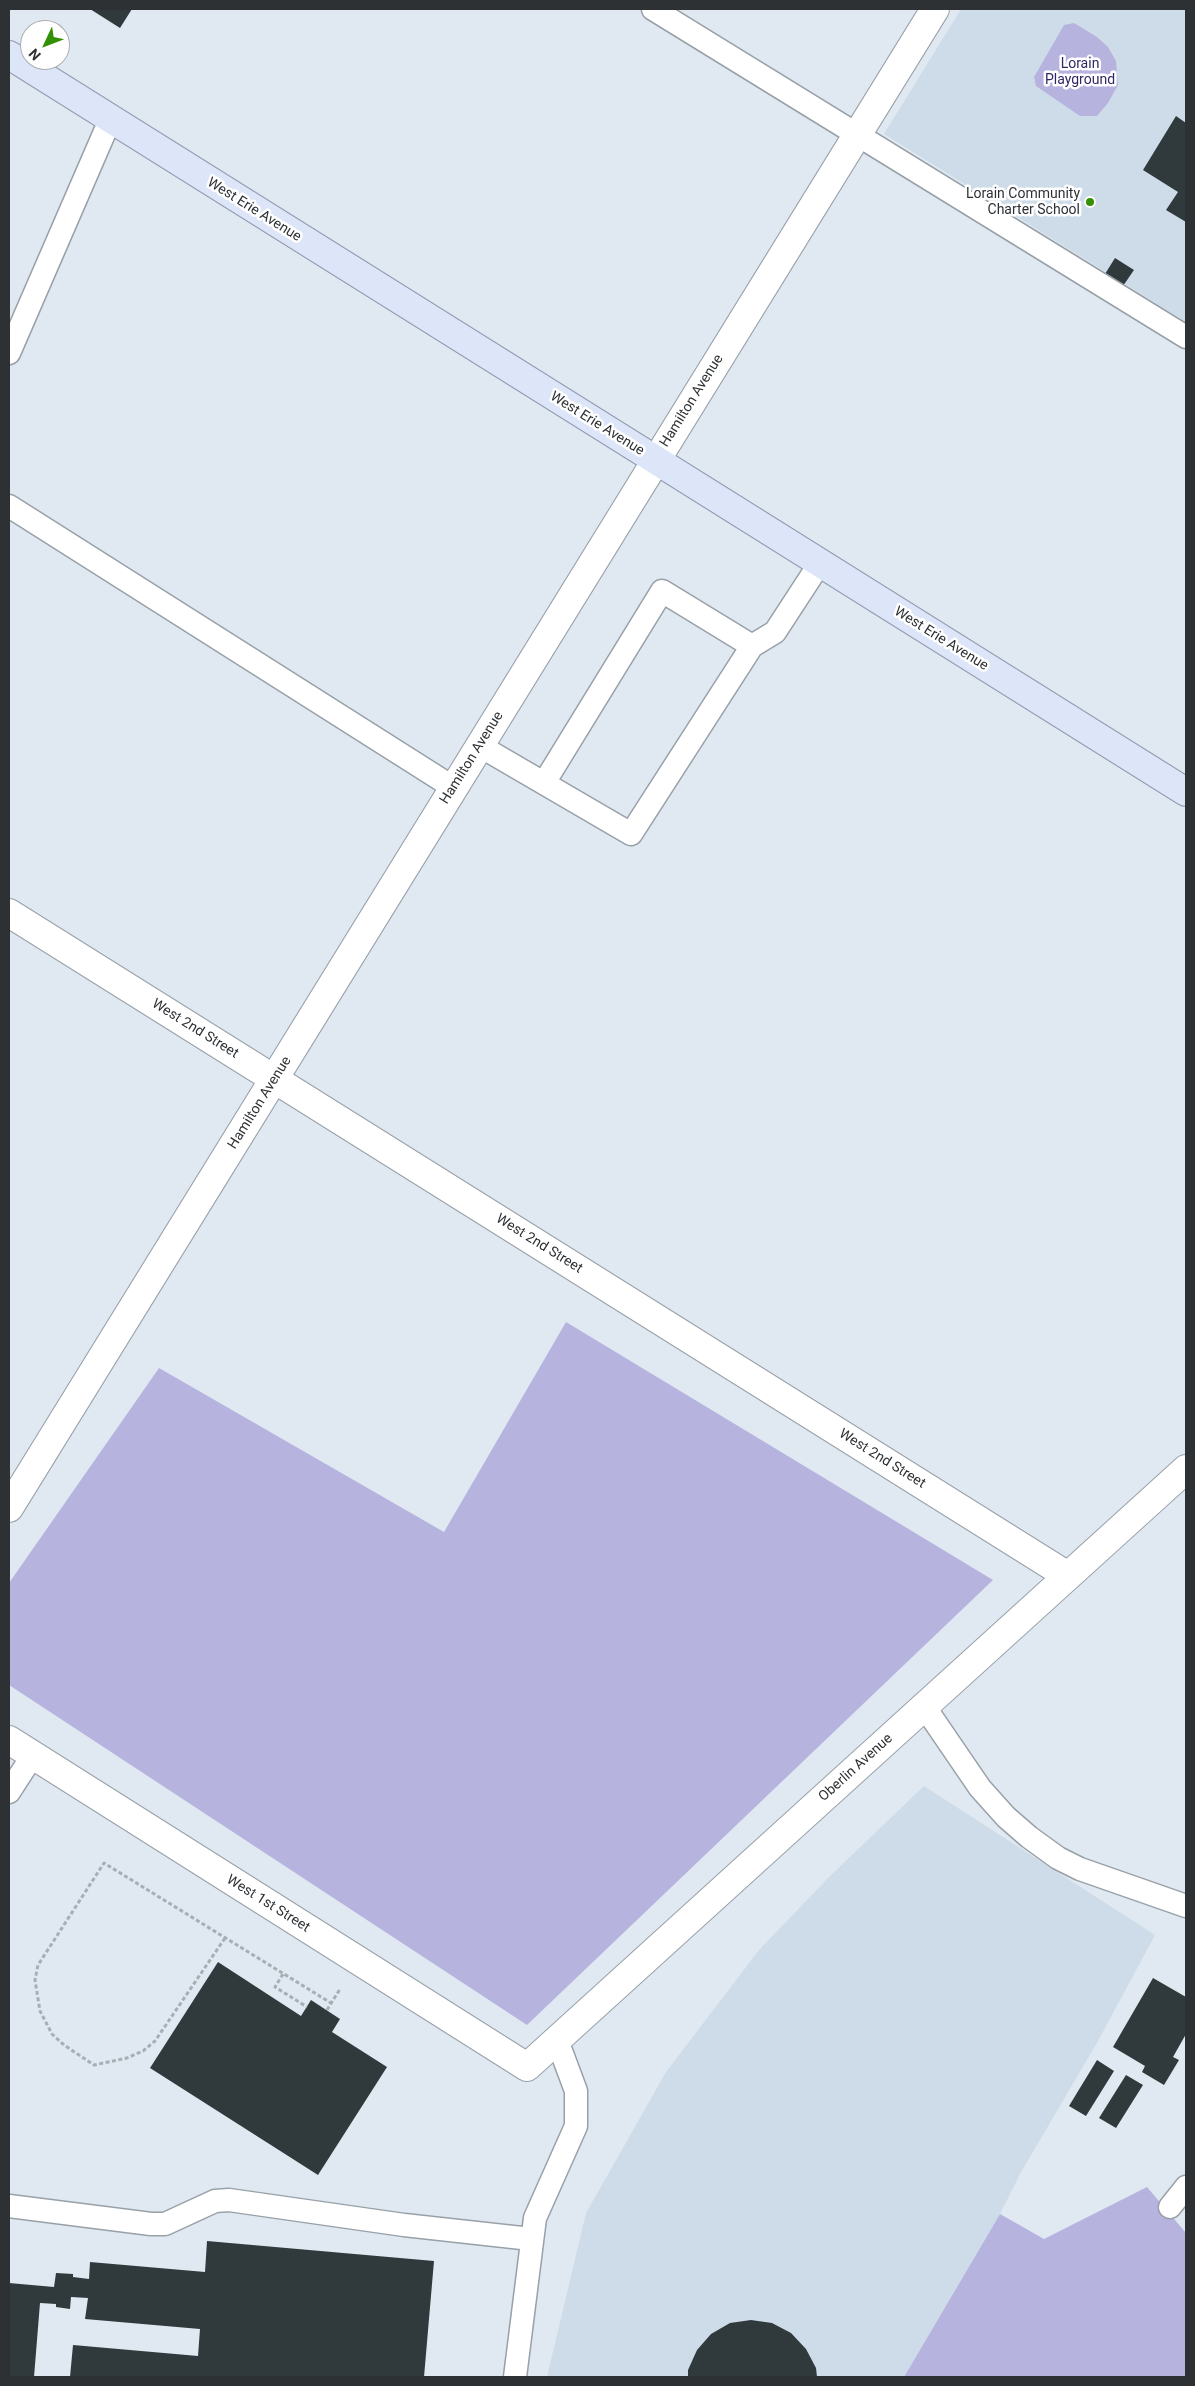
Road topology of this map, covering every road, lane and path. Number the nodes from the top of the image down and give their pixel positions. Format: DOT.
graph roads {
  1 [pos="652,9"];
  2 [pos="934,9"];
  3 [pos="9,56"];
  4 [pos="110,120"];
  5 [pos="857,135"];
  6 [pos="1186,337"];
  7 [pos="9,353"];
  8 [pos="655,461"];
  9 [pos="9,506"];
  10 [pos="820,563"];
  11 [pos="752,646"];
  12 [pos="480,746"];
  13 [pos="544,783"];
  14 [pos="454,788"];
  15 [pos="1186,792"];
  16 [pos="9,913"];
  17 [pos="275,1079"];
  18 [pos="1186,1469"];
  19 [pos="9,1508"];
  20 [pos="1068,1576"];
  21 [pos="924,1706"];
  22 [pos="9,1740"];
  23 [pos="33,1755"];
  24 [pos="9,1792"];
  25 [pos="1186,1906"];
  26 [pos="225,1938"];
  27 [pos="283,1974"];
  28 [pos="340,1988"];
  29 [pos="331,2003"];
  30 [pos="307,2007"];
  31 [pos="327,2010"];
  32 [pos="557,2040"];
  33 [pos="527,2067"];
  34 [pos="1186,2187"];
  35 [pos="9,2206"];
  36 [pos="1170,2207"];
  37 [pos="531,2239"];
  38 [pos="515,2377"];
  1 -- 5 [label="lane"];
  2 -- 5 [label="street, Hamilton Avenue"];
  3 -- 4 [label="main road, West Erie Avenue"];
  4 -- 7 [label="lane"];
  4 -- 8 [label="main road, West Erie Avenue"];
  5 -- 6 [label="lane"];
  5 -- 8 [label="street, Hamilton Avenue"];
  8 -- 10 [label="main road, West Erie Avenue"];
  8 -- 12 [label="street, Hamilton Avenue"];
  9 -- 14 [label="lane"];
  10 -- 11 [label="lane"];
  10 -- 15 [label="main road, West Erie Avenue"];
  11 -- 13 [label="lane"];
  11 -- 13 [label="lane"];
  12 -- 13 [label="lane"];
  12 -- 14 [label="street, Hamilton Avenue"];
  14 -- 17 [label="street, Hamilton Avenue"];
  16 -- 17 [label="street, West 2nd Street"];
  17 -- 19 [label="street, Hamilton Avenue"];
  17 -- 20 [label="street, West 2nd Street"];
  18 -- 20 [label="street, Oberlin Avenue"];
  20 -- 21 [label="street, Oberlin Avenue"];
  21 -- 25 [label="lane"];
  21 -- 32 [label="street, Oberlin Avenue"];
  22 -- 23 [label="street, West 1st Street"];
  23 -- 24 [label="lane"];
  23 -- 33 [label="street, West 1st Street"];
  26 -- 26 [label="path"];
  26 -- 27 [label="path"];
  27 -- 29 [label="path"];
  27 -- 30 [label="path"];
  28 -- 29 [label="path"];
  29 -- 31 [label="path"];
  32 -- 33 [label="street, Oberlin Avenue"];
  32 -- 37 [label="lane"];
  34 -- 36 [label="lane"];
  35 -- 37 [label="lane"];
  37 -- 38 [label="lane"];
}
